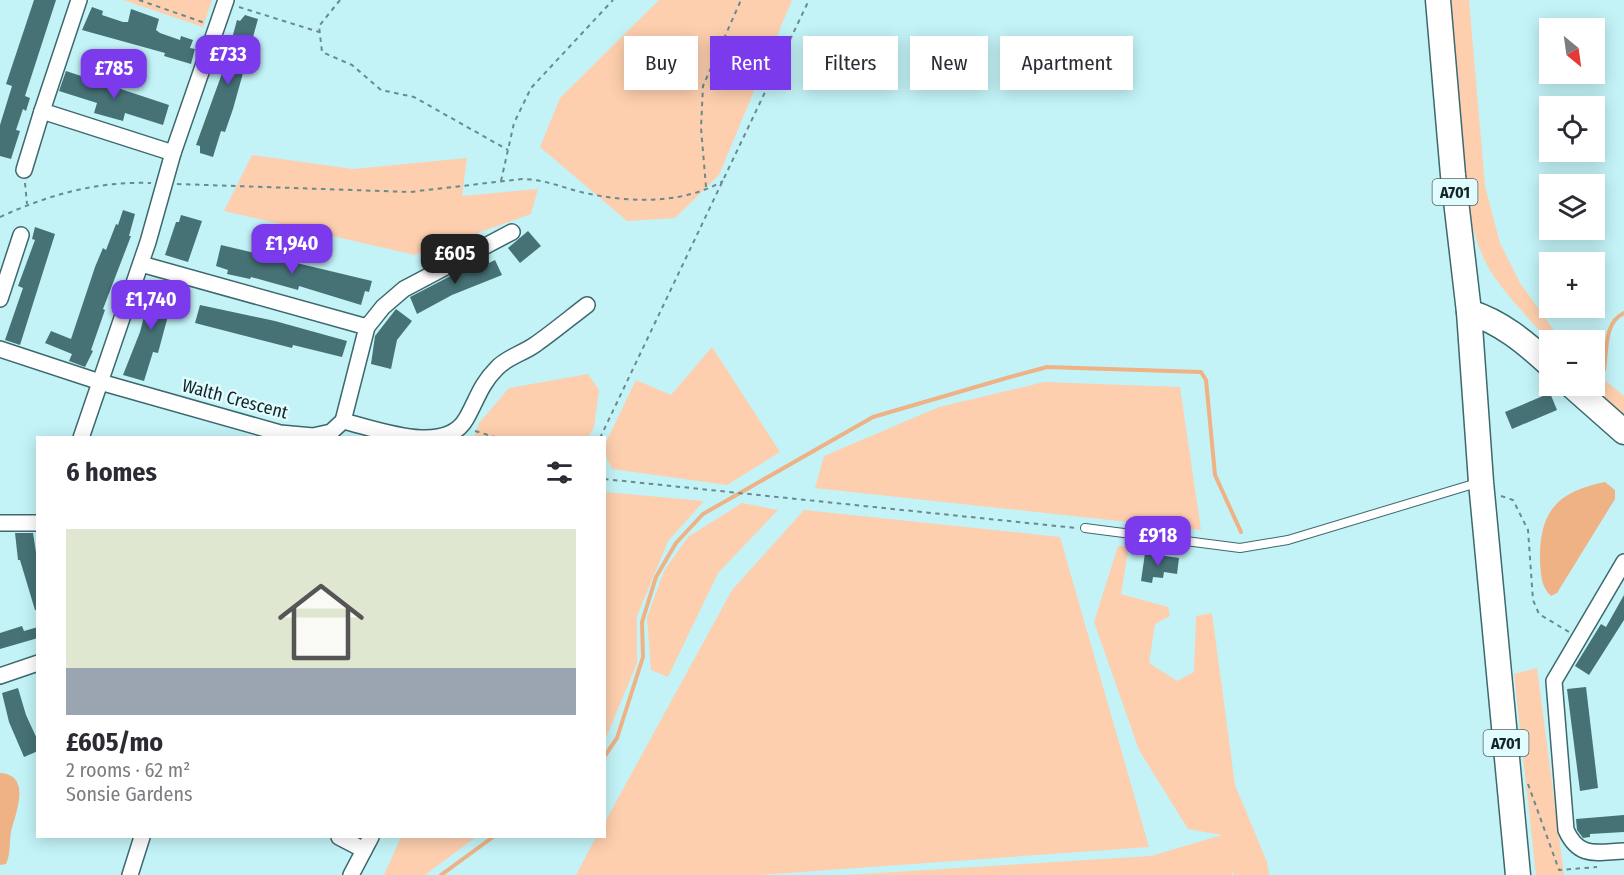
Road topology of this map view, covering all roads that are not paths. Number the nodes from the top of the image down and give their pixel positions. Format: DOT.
graph roads {
  1 [pos="79,0"];
  2 [pos="1438,0"];
  3 [pos="225,1"];
  4 [pos="42,111"];
  5 [pos="173,153"];
  6 [pos="24,170"];
  7 [pos="512,232"];
  8 [pos="21,235"];
  9 [pos="141,264"];
  10 [pos="1,293"];
  11 [pos="587,305"];
  12 [pos="1469,312"];
  13 [pos="367,327"];
  14 [pos="0,349"];
  15 [pos="1539,355"];
  16 [pos="100,382"];
  17 [pos="1583,396"];
  18 [pos="343,421"];
  19 [pos="1624,432"];
  20 [pos="82,436"];
  21 [pos="410,436"];
  22 [pos="448,436"];
  23 [pos="1482,486"];
  24 [pos="36,523"];
  25 [pos="0,524"];
  26 [pos="1085,528"];
  27 [pos="1624,562"];
  28 [pos="36,664"];
  29 [pos="0,676"];
  30 [pos="142,838"];
  31 [pos="344,838"];
  32 [pos="368,843"];
  33 [pos="1624,851"];
  34 [pos="130,875"];
  35 [pos="351,875"];
  36 [pos="1518,875"];
  1 -- 4 [label="street"];
  2 -- 12 [label="main road, A701"];
  3 -- 5 [label="street"];
  4 -- 5 [label="street"];
  4 -- 6 [label="street"];
  5 -- 9 [label="street"];
  7 -- 13 [label="street"];
  8 -- 10 [label="street"];
  9 -- 13 [label="street"];
  9 -- 16 [label="street"];
  11 -- 22 [label="street"];
  12 -- 15 [label="main road"];
  12 -- 23 [label="main road, A701"];
  13 -- 18 [label="street"];
  14 -- 16 [label="street, Walth Crescent"];
  16 -- 18 [label="street, Walth Crescent"];
  16 -- 20 [label="street"];
  17 -- 19 [label="main road"];
  18 -- 21 [label="street"];
  23 -- 26 [label="lane"];
  23 -- 36 [label="main road, A701"];
  24 -- 25 [label="street"];
  27 -- 33 [label="street"];
  28 -- 29 [label="street"];
  30 -- 34 [label="street"];
  31 -- 32 [label="street"];
  32 -- 35 [label="street"];
}
